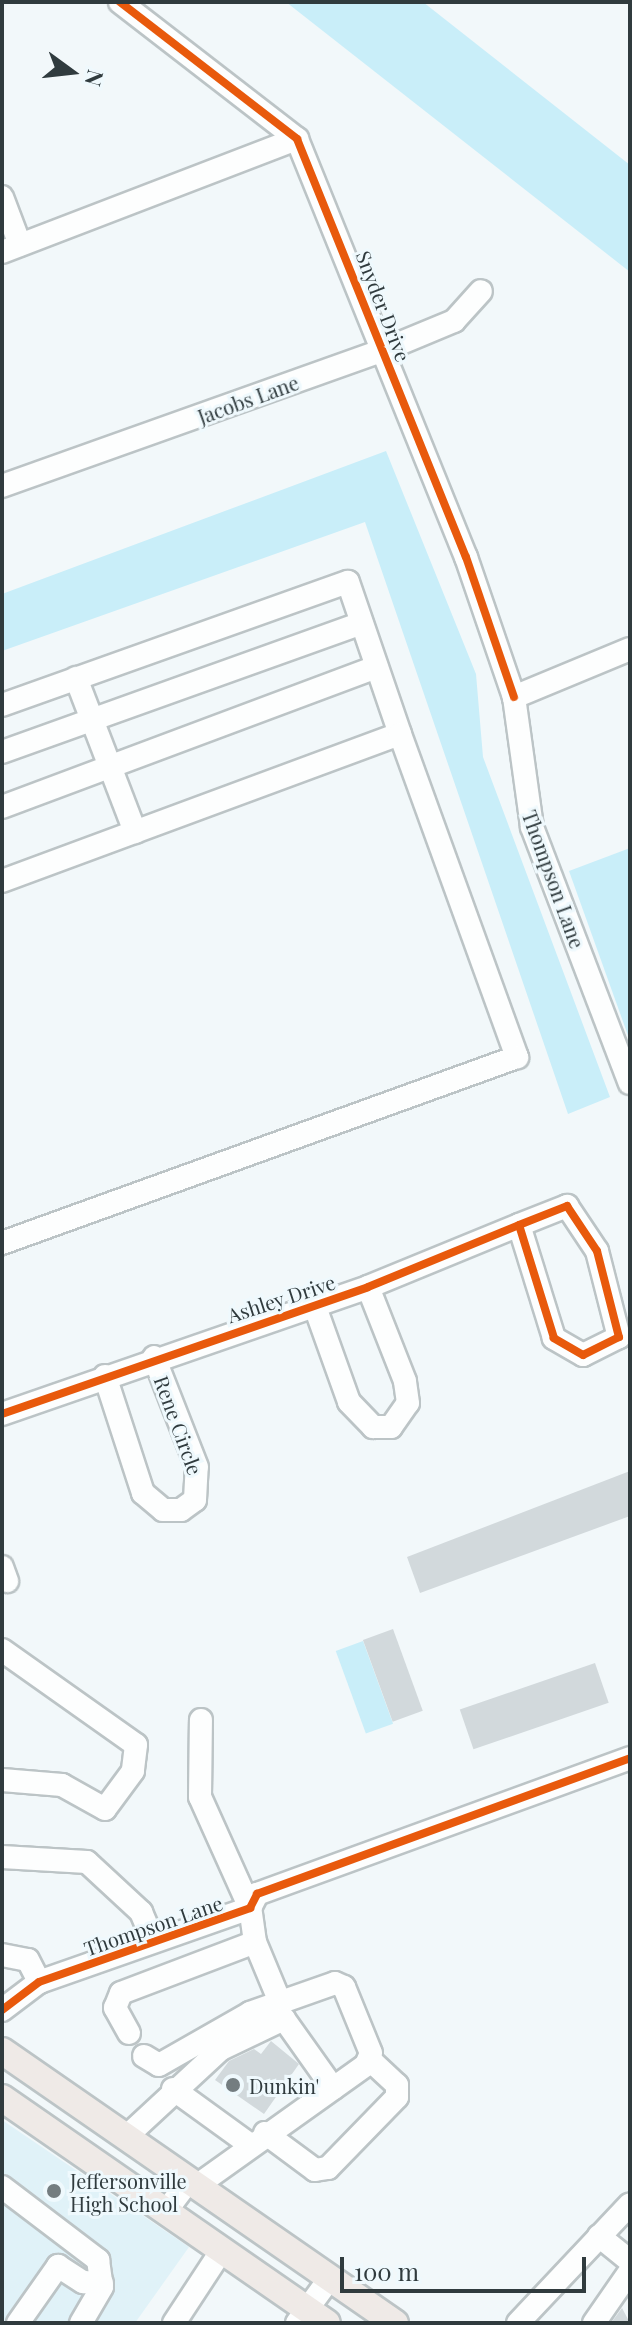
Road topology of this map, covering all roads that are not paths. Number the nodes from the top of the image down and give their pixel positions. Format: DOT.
graph roads {
  1 [pos="120,2"];
  2 [pos="297,139"];
  3 [pos="2,197"];
  4 [pos="11,249"];
  5 [pos="481,291"];
  6 [pos="384,350"];
  7 [pos="2,486"];
  8 [pos="362,623"];
  9 [pos="630,649"];
  10 [pos="377,667"];
  11 [pos="76,678"];
  12 [pos="514,697"];
  13 [pos="2,705"];
  14 [pos="93,719"];
  15 [pos="400,734"];
  16 [pos="2,752"];
  17 [pos="111,767"];
  18 [pos="2,807"];
  19 [pos="135,832"];
  20 [pos="2,881"];
  21 [pos="630,1083"];
  22 [pos="519,1225"];
  23 [pos="2,1243"];
  24 [pos="368,1287"];
  25 [pos="314,1304"];
  26 [pos="154,1357"];
  27 [pos="105,1376"];
  28 [pos="2,1414"];
  29 [pos="2,1650"];
  30 [pos="201,1720"];
  31 [pos="630,1758"];
  32 [pos="2,1780"];
  33 [pos="2,1857"];
  34 [pos="250,1908"];
  35 [pos="153,1940"];
  36 [pos="255,1942"];
  37 [pos="2,1955"];
  38 [pos="39,1982"];
  39 [pos="280,2002"];
  40 [pos="2,2010"];
  41 [pos="129,2033"];
  42 [pos="2,2051"];
  43 [pos="369,2059"];
  44 [pos="152,2061"];
  45 [pos="333,2088"];
  46 [pos="173,2089"];
  47 [pos="2,2098"];
  48 [pos="127,2136"];
  49 [pos="257,2138"];
  50 [pos="194,2182"];
  51 [pos="2,2187"];
  52 [pos="630,2204"];
  53 [pos="166,2211"];
  54 [pos="599,2236"];
  55 [pos="222,2250"];
  56 [pos="630,2261"];
  57 [pos="630,2271"];
  58 [pos="330,2278"];
  59 [pos="102,2283"];
  60 [pos="310,2318"];
  61 [pos="18,2323"];
  62 [pos="81,2323"];
  63 [pos="174,2323"];
  64 [pos="395,2323"];
  65 [pos="518,2323"];
  66 [pos="594,2323"];
  1 -- 2 [label="street, Snyder Drive"];
  2 -- 4 [label="street"];
  2 -- 6 [label="street, Snyder Drive"];
  3 -- 4 [label="street"];
  5 -- 6 [label="street, Jacobs Lane"];
  6 -- 7 [label="street, Jacobs Lane"];
  6 -- 12 [label="street, Snyder Drive"];
  8 -- 10 [label="street"];
  8 -- 11 [label="street"];
  8 -- 14 [label="street"];
  9 -- 12 [label="street"];
  10 -- 15 [label="street"];
  10 -- 17 [label="street"];
  11 -- 13 [label="street"];
  11 -- 14 [label="street"];
  12 -- 21 [label="street, Thompson Lane"];
  14 -- 16 [label="street"];
  14 -- 17 [label="street"];
  15 -- 19 [label="street"];
  15 -- 23 [label="street"];
  17 -- 18 [label="street"];
  17 -- 19 [label="street"];
  19 -- 20 [label="street"];
  22 -- 22 [label="street, Ashley Drive"];
  22 -- 24 [label="street, Ashley Drive"];
  24 -- 25 [label="street, Ashley Drive"];
  24 -- 25 [label="street"];
  25 -- 26 [label="street, Ashley Drive"];
  26 -- 27 [label="street, Ashley Drive"];
  26 -- 27 [label="street, Rene Circle"];
  27 -- 28 [label="street, Ashley Drive"];
  29 -- 32 [label="street"];
  30 -- 34 [label="street"];
  31 -- 34 [label="street, Thompson Lane"];
  33 -- 35 [label="street"];
  34 -- 35 [label="street, Thompson Lane"];
  34 -- 36 [label="street"];
  35 -- 38 [label="street, Thompson Lane"];
  36 -- 39 [label="street"];
  36 -- 41 [label="street"];
  37 -- 38 [label="street"];
  38 -- 40 [label="street, Thompson Lane"];
  39 -- 43 [label="street"];
  39 -- 44 [label="street"];
  42 -- 48 [label="main road"];
  43 -- 45 [label="street"];
  43 -- 49 [label="street"];
  45 -- 46 [label="street"];
  45 -- 49 [label="street"];
  46 -- 48 [label="street"];
  46 -- 49 [label="street"];
  47 -- 53 [label="main road"];
  48 -- 50 [label="main road"];
  49 -- 50 [label="street"];
  50 -- 53 [label="street"];
  50 -- 58 [label="main road"];
  51 -- 59 [label="street"];
  52 -- 54 [label="street"];
  53 -- 55 [label="main road"];
  54 -- 56 [label="street"];
  54 -- 65 [label="street"];
  55 -- 60 [label="main road"];
  55 -- 63 [label="street"];
  57 -- 66 [label="street"];
  58 -- 60 [label="street"];
  58 -- 64 [label="main road"];
  59 -- 61 [label="street"];
  59 -- 62 [label="street"];
}
